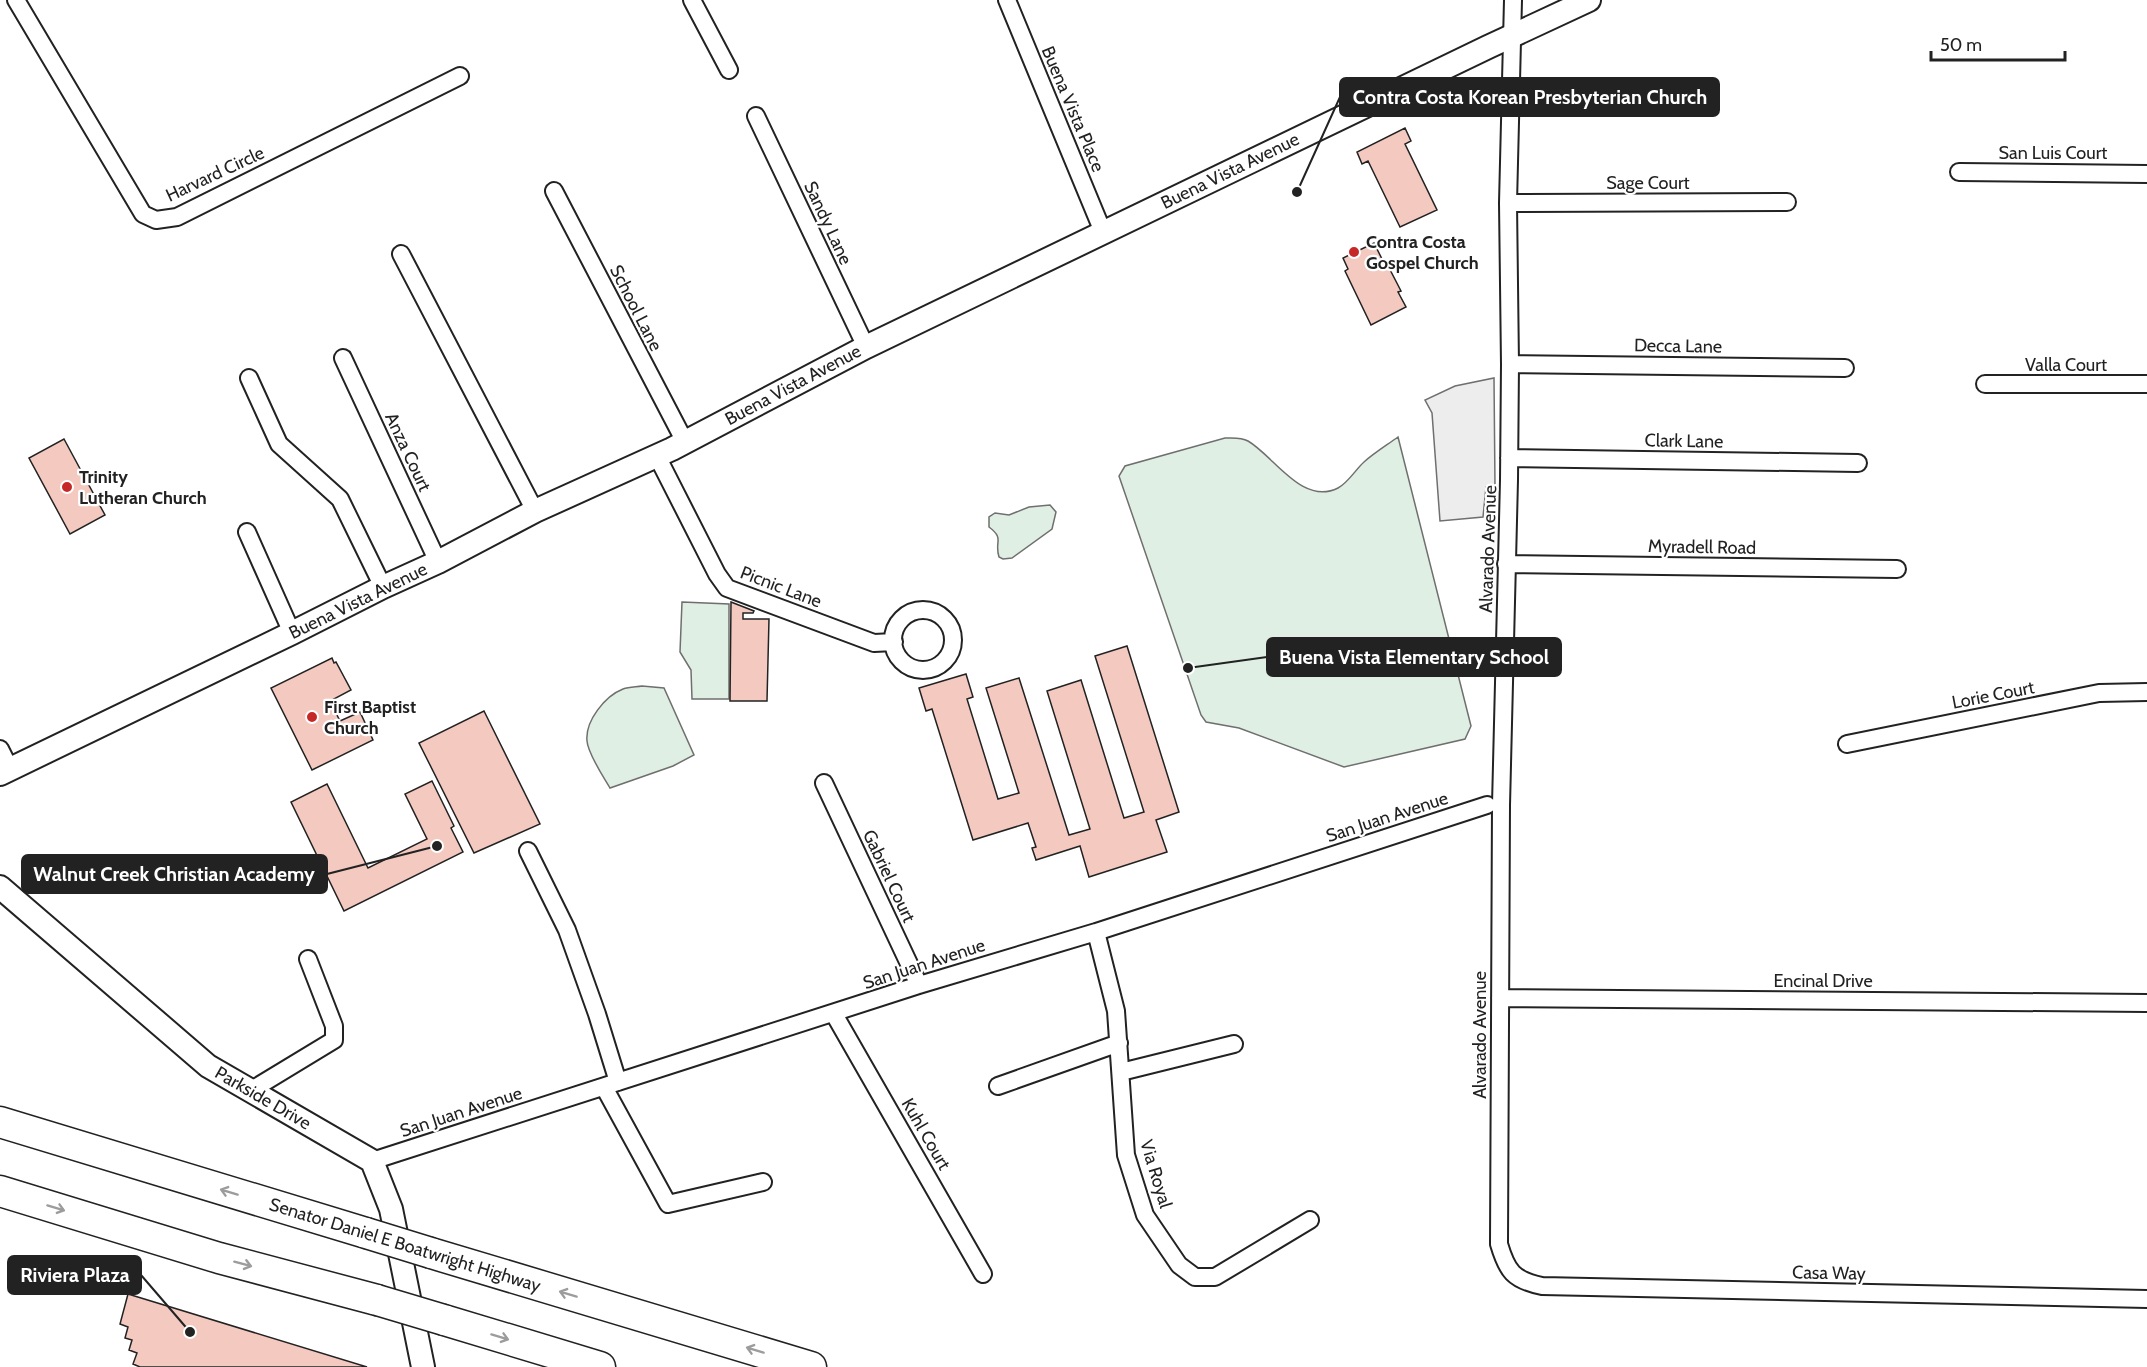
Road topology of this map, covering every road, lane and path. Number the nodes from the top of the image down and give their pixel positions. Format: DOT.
graph roads {
  1 [pos="16,0"];
  2 [pos="693,0"];
  3 [pos="1007,0"];
  4 [pos="1513,0"];
  5 [pos="1589,0"];
  6 [pos="1513,35"];
  7 [pos="729,70"];
  8 [pos="460,76"];
  9 [pos="756,116"];
  10 [pos="1959,172"];
  11 [pos="2147,174"];
  12 [pos="554,191"];
  13 [pos="1787,202"];
  14 [pos="1508,203"];
  15 [pos="1103,232"];
  16 [pos="400,255"];
  17 [pos="866,347"];
  18 [pos="343,358"];
  19 [pos="1510,364"];
  20 [pos="1845,368"];
  21 [pos="249,378"];
  22 [pos="1984,384"];
  23 [pos="2147,384"];
  24 [pos="685,442"];
  25 [pos="657,456"];
  26 [pos="1509,458"];
  27 [pos="1858,463"];
  28 [pos="535,511"];
  29 [pos="247,532"];
  30 [pos="438,562"];
  31 [pos="1506,564"];
  32 [pos="1897,569"];
  33 [pos="382,587"];
  34 [pos="292,633"];
  35 [pos="894,642"];
  36 [pos="2147,692"];
  37 [pos="1847,744"];
  38 [pos="3,764"];
  39 [pos="824,783"];
  40 [pos="1487,805"];
  41 [pos="528,850"];
  42 [pos="0,887"];
  43 [pos="1096,932"];
  44 [pos="308,959"];
  45 [pos="919,985"];
  46 [pos="1500,998"];
  47 [pos="2147,1003"];
  48 [pos="834,1014"];
  49 [pos="1119,1043"];
  50 [pos="1233,1044"];
  51 [pos="1121,1072"];
  52 [pos="611,1085"];
  53 [pos="998,1086"];
  54 [pos="250,1091"];
  55 [pos="9,1124"];
  56 [pos="372,1161"];
  57 [pos="763,1182"];
  58 [pos="0,1191"];
  59 [pos="1310,1220"];
  60 [pos="983,1274"];
  61 [pos="1513,1275"];
  62 [pos="2147,1299"];
  63 [pos="423,1367"];
  64 [pos="600,1367"];
  65 [pos="811,1367"];
  1 -- 8 [label="street, Harvard Circle"];
  2 -- 7 [label="street"];
  3 -- 15 [label="street, Buena Vista Place"];
  4 -- 6 [label="street, Alvarado Avenue"];
  5 -- 6 [label="street, Buena Vista Avenue"];
  6 -- 14 [label="street, Alvarado Avenue"];
  6 -- 15 [label="street, Buena Vista Avenue"];
  9 -- 17 [label="street, Sandy Lane"];
  10 -- 11 [label="street, San Luis Court"];
  12 -- 24 [label="street, School Lane"];
  13 -- 14 [label="street, Sage Court"];
  14 -- 19 [label="street, Alvarado Avenue"];
  15 -- 17 [label="street, Buena Vista Avenue"];
  16 -- 28 [label="street"];
  17 -- 24 [label="street, Buena Vista Avenue"];
  18 -- 30 [label="street, Anza Court"];
  19 -- 20 [label="street, Decca Lane"];
  19 -- 26 [label="street, Alvarado Avenue"];
  21 -- 33 [label="street"];
  22 -- 23 [label="street, Valla Court"];
  24 -- 25 [label="street, Buena Vista Avenue"];
  25 -- 28 [label="street, Buena Vista Avenue"];
  25 -- 35 [label="street, Picnic Lane"];
  26 -- 27 [label="street, Clark Lane"];
  26 -- 31 [label="street, Alvarado Avenue"];
  28 -- 30 [label="street, Buena Vista Avenue"];
  29 -- 34 [label="street"];
  30 -- 33 [label="street, Buena Vista Avenue"];
  31 -- 32 [label="street, Myradell Road"];
  31 -- 46 [label="street, Alvarado Avenue"];
  33 -- 34 [label="street, Buena Vista Avenue"];
  34 -- 38 [label="street, Buena Vista Avenue"];
  36 -- 37 [label="street, Lorie Court"];
  39 -- 45 [label="street, Gabriel Court"];
  40 -- 43 [label="street, San Juan Avenue"];
  41 -- 52 [label="street"];
  42 -- 54 [label="street, Parkside Drive"];
  43 -- 45 [label="street, San Juan Avenue"];
  43 -- 49 [label="street, Via Royal"];
  44 -- 54 [label="street"];
  45 -- 48 [label="street, San Juan Avenue"];
  46 -- 47 [label="street, Encinal Drive"];
  46 -- 61 [label="street, Alvarado Avenue"];
  48 -- 52 [label="street, San Juan Avenue"];
  48 -- 60 [label="street, Kuhl Court"];
  49 -- 51 [label="street, Via Royal"];
  49 -- 53 [label="street"];
  50 -- 51 [label="street"];
  51 -- 59 [label="street, Via Royal"];
  52 -- 56 [label="street, San Juan Avenue"];
  52 -- 57 [label="street"];
  54 -- 56 [label="street, Parkside Drive"];
  65 -- 55 [label="highway, Senator Daniel E Boatwright Highway, one-way, bridge"];
  56 -- 63 [label="street"];
  58 -- 64 [label="highway, one-way, bridge"];
  61 -- 62 [label="street, Casa Way"];
}
